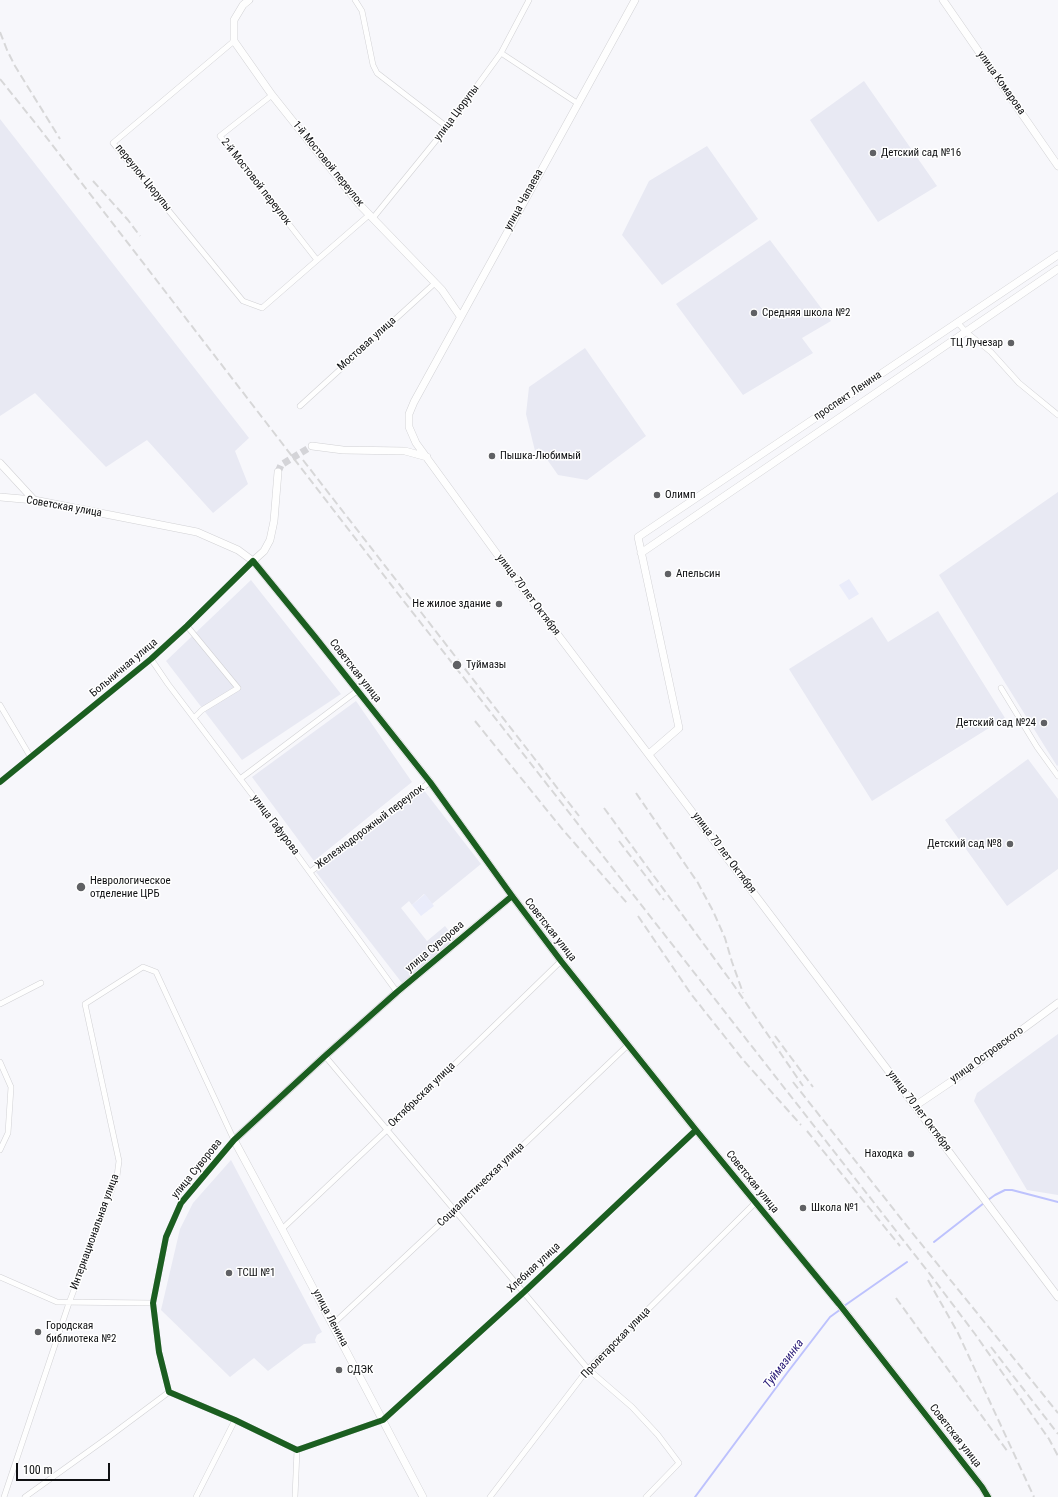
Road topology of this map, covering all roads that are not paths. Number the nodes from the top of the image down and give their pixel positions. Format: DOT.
graph roads {
  1 [pos="249,0"];
  2 [pos="355,0"];
  3 [pos="529,0"];
  4 [pos="635,0"];
  5 [pos="943,0"];
  6 [pos="234,41"];
  7 [pos="501,53"];
  8 [pos="272,95"];
  9 [pos="577,103"];
  10 [pos="447,127"];
  11 [pos="1058,166"];
  12 [pos="371,217"];
  13 [pos="1058,255"];
  14 [pos="317,260"];
  15 [pos="1058,269"];
  16 [pos="435,283"];
  17 [pos="262,308"];
  18 [pos="460,316"];
  19 [pos="958,323"];
  20 [pos="966,332"];
  21 [pos="414,402"];
  22 [pos="300,406"];
  23 [pos="1058,416"];
  24 [pos="312,446"];
  25 [pos="427,457"];
  26 [pos="0,463"];
  27 [pos="278,472"];
  28 [pos="0,497"];
  29 [pos="34,500"];
  30 [pos="641,553"];
  31 [pos="253,561"];
  32 [pos="187,626"];
  33 [pos="151,659"];
  34 [pos="1001,688"];
  35 [pos="357,691"];
  36 [pos="0,705"];
  37 [pos="194,718"];
  38 [pos="649,754"];
  39 [pos="30,756"];
  40 [pos="1058,776"];
  41 [pos="240,779"];
  42 [pos="0,782"];
  43 [pos="430,782"];
  44 [pos="310,872"];
  45 [pos="512,896"];
  46 [pos="561,961"];
  47 [pos="41,983"];
  48 [pos="397,992"];
  49 [pos="1058,1003"];
  50 [pos="0,1004"];
  51 [pos="628,1045"];
  52 [pos="325,1056"];
  53 [pos="0,1062"];
  54 [pos="915,1106"];
  55 [pos="387,1130"];
  56 [pos="696,1130"];
  57 [pos="234,1140"];
  58 [pos="0,1150"];
  59 [pos="756,1202"];
  60 [pos="455,1210"];
  61 [pos="282,1229"];
  62 [pos="0,1277"];
  63 [pos="524,1292"];
  64 [pos="1058,1297"];
  65 [pos="69,1302"];
  66 [pos="153,1303"];
  67 [pos="333,1324"];
  68 [pos="588,1369"];
  69 [pos="168,1392"];
  70 [pos="235,1420"];
  71 [pos="384,1420"];
  72 [pos="297,1450"];
  73 [pos="4,1497"];
  74 [pos="25,1497"];
  75 [pos="196,1497"];
  76 [pos="295,1497"];
  77 [pos="423,1497"];
  78 [pos="490,1497"];
  79 [pos="646,1497"];
  80 [pos="988,1497"];
  1 -- 6 [label="street"];
  2 -- 10 [label="street"];
  3 -- 7 [label="street, улица Цюрупы"];
  4 -- 9 [label="street, улица Чапаева"];
  5 -- 11 [label="street, улица Комарова"];
  6 -- 8 [label="street, 1-й Мостовой переулок"];
  6 -- 17 [label="street, переулок Цюрупы"];
  7 -- 9 [label="street"];
  7 -- 10 [label="street, улица Цюрупы"];
  8 -- 12 [label="street, 1-й Мостовой переулок"];
  8 -- 14 [label="street, 2-й Мостовой переулок"];
  9 -- 18 [label="street, улица Чапаева"];
  10 -- 12 [label="street, улица Цюрупы"];
  12 -- 14 [label="street, улица Цюрупы"];
  12 -- 16 [label="street, 1-й Мостовой переулок"];
  13 -- 19 [label="street, проспект Ленина"];
  14 -- 17 [label="street, улица Цюрупы"];
  15 -- 20 [label="street, проспект Ленина"];
  16 -- 18 [label="street, 1-й Мостовой переулок"];
  16 -- 22 [label="street, Мостовая улица"];
  18 -- 21 [label="street, улица Чапаева"];
  19 -- 20 [label="street"];
  19 -- 30 [label="street, проспект Ленина"];
  20 -- 23 [label="street"];
  20 -- 30 [label="street, проспект Ленина"];
  21 -- 25 [label="street, улица 70 лет Октября"];
  24 -- 25 [label="street"];
  25 -- 38 [label="street, улица 70 лет Октября"];
  26 -- 29 [label="street"];
  27 -- 31 [label="street"];
  28 -- 29 [label="street, Советская улица"];
  29 -- 31 [label="street, Советская улица"];
  30 -- 38 [label="street"];
  31 -- 32 [label="street, Больничная улица"];
  31 -- 35 [label="street, Советская улица"];
  32 -- 33 [label="street, Больничная улица"];
  32 -- 37 [label="street"];
  33 -- 37 [label="street, улица Гафурова"];
  33 -- 39 [label="street, Больничная улица"];
  34 -- 40 [label="street"];
  35 -- 41 [label="street"];
  35 -- 43 [label="street, Советская улица"];
  36 -- 39 [label="street"];
  37 -- 41 [label="street, улица Гафурова"];
  38 -- 54 [label="street, улица 70 лет Октября"];
  39 -- 42 [label="street, Больничная улица"];
  41 -- 44 [label="street, улица Гафурова"];
  43 -- 44 [label="street, Железнодорожный переулок"];
  43 -- 45 [label="street, Советская улица"];
  44 -- 48 [label="street, улица Гафурова"];
  45 -- 46 [label="street, Советская улица"];
  45 -- 48 [label="street, улица Суворова"];
  46 -- 51 [label="street, Советская улица"];
  46 -- 55 [label="street, Октябрьская улица"];
  47 -- 50 [label="street"];
  48 -- 52 [label="street, улица Суворова"];
  49 -- 54 [label="street, улица Островского"];
  51 -- 56 [label="street, Советская улица"];
  51 -- 60 [label="street, Социалистическая улица"];
  52 -- 55 [label="street"];
  52 -- 57 [label="street, улица Суворова"];
  53 -- 58 [label="street"];
  54 -- 64 [label="street, улица 70 лет Октября"];
  55 -- 60 [label="street"];
  55 -- 61 [label="street, Октябрьская улица"];
  56 -- 59 [label="street, Советская улица"];
  56 -- 63 [label="street, Хлебная улица"];
  57 -- 61 [label="street, улица Ленина"];
  57 -- 65 [label="street, Интернациональная улица"];
  57 -- 66 [label="street, улица Суворова"];
  59 -- 68 [label="street, Пролетарская улица"];
  59 -- 80 [label="street, Советская улица"];
  60 -- 63 [label="street"];
  60 -- 67 [label="street, Социалистическая улица"];
  61 -- 67 [label="street, улица Ленина"];
  62 -- 65 [label="street"];
  63 -- 68 [label="street"];
  63 -- 71 [label="street, Хлебная улица"];
  65 -- 66 [label="street"];
  65 -- 73 [label="street, Интернациональная улица"];
  66 -- 69 [label="street, улица Суворова"];
  67 -- 71 [label="street, улица Ленина"];
  68 -- 78 [label="street, Пролетарская улица"];
  68 -- 79 [label="street"];
  69 -- 70 [label="street"];
  69 -- 74 [label="street"];
  70 -- 72 [label="street"];
  70 -- 75 [label="street"];
  71 -- 72 [label="street"];
  71 -- 77 [label="street, улица Ленина"];
  72 -- 76 [label="street"];
}
